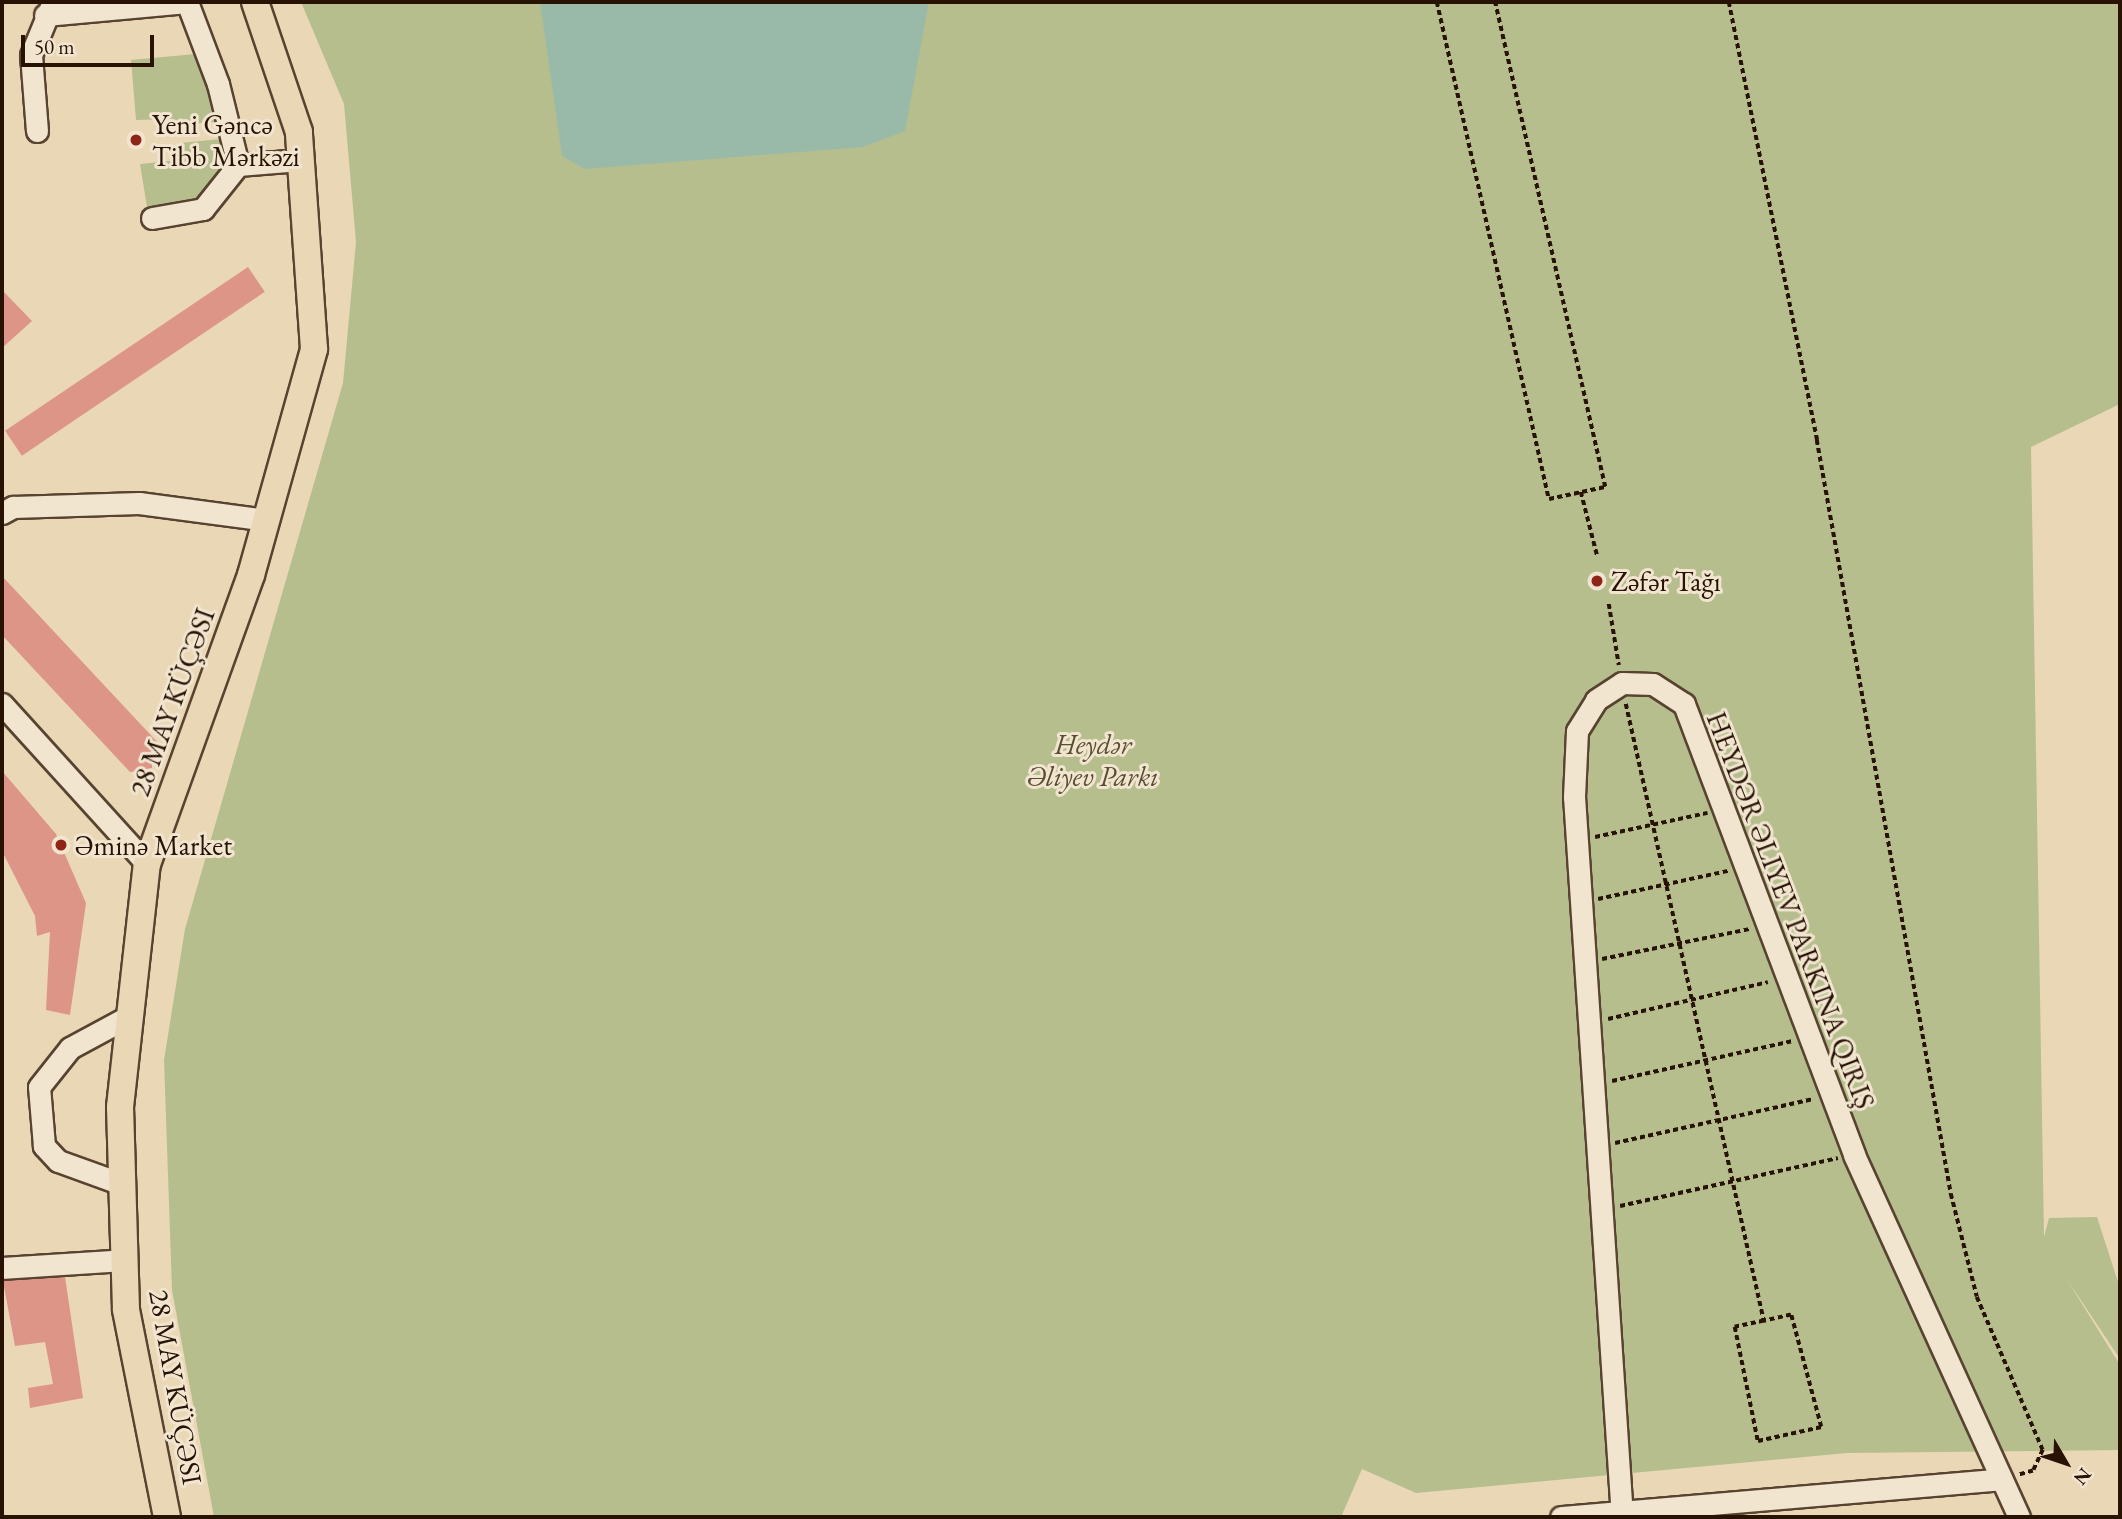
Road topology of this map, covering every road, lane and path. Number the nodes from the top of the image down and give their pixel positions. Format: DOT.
graph roads {
  1 [pos="187,2"];
  2 [pos="255,2"];
  3 [pos="1437,2"];
  4 [pos="1495,2"];
  5 [pos="1729,2"];
  6 [pos="49,9"];
  7 [pos="37,131"];
  8 [pos="300,160"];
  9 [pos="238,165"];
  10 [pos="152,218"];
  11 [pos="1581,492"];
  12 [pos="2,513"];
  13 [pos="266,520"];
  14 [pos="1597,555"];
  15 [pos="1609,604"];
  16 [pos="1622,683"];
  17 [pos="2,704"];
  18 [pos="1723,809"];
  19 [pos="1653,824"];
  20 [pos="1577,841"];
  21 [pos="147,864"];
  22 [pos="1747,867"];
  23 [pos="1667,884"];
  24 [pos="1581,903"];
  25 [pos="1768,925"];
  26 [pos="1680,942"];
  27 [pos="1585,963"];
  28 [pos="1787,978"];
  29 [pos="1693,1001"];
  30 [pos="131,1015"];
  31 [pos="1589,1024"];
  32 [pos="1809,1038"];
  33 [pos="1706,1060"];
  34 [pos="1593,1086"];
  35 [pos="1832,1095"];
  36 [pos="1719,1120"];
  37 [pos="1597,1147"];
  38 [pos="1854,1155"];
  39 [pos="1732,1182"];
  40 [pos="122,1184"];
  41 [pos="1601,1211"];
  42 [pos="125,1260"];
  43 [pos="2,1268"];
  44 [pos="1764,1321"];
  45 [pos="2001,1479"];
  46 [pos="1621,1512"];
  47 [pos="167,1517"];
  48 [pos="1561,1517"];
  49 [pos="2019,1517"];
  1 -- 6 [label="street"];
  1 -- 9 [label="street"];
  2 -- 8 [label="main road, 28 MAY KÜÇƏSI"];
  3 -- 11 [label="path"];
  4 -- 11 [label="path"];
  5 -- 45 [label="path"];
  6 -- 7 [label="street"];
  8 -- 9 [label="street"];
  8 -- 13 [label="main road, 28 MAY KÜÇƏSI"];
  9 -- 10 [label="street"];
  11 -- 14 [label="path"];
  12 -- 13 [label="street"];
  13 -- 21 [label="main road, 28 MAY KÜÇƏSI"];
  15 -- 16 [label="path"];
  16 -- 18 [label="street"];
  16 -- 19 [label="path"];
  16 -- 20 [label="street"];
  17 -- 21 [label="street"];
  18 -- 19 [label="path"];
  18 -- 22 [label="street"];
  19 -- 20 [label="path"];
  19 -- 23 [label="path"];
  20 -- 24 [label="street"];
  21 -- 30 [label="main road, 28 MAY KÜÇƏSI"];
  22 -- 23 [label="path"];
  22 -- 25 [label="street"];
  23 -- 24 [label="path"];
  23 -- 26 [label="path"];
  24 -- 27 [label="street"];
  25 -- 26 [label="path"];
  25 -- 28 [label="street"];
  26 -- 27 [label="path"];
  26 -- 29 [label="path"];
  27 -- 31 [label="street"];
  28 -- 29 [label="path"];
  28 -- 32 [label="street"];
  29 -- 31 [label="path"];
  29 -- 33 [label="path"];
  30 -- 40 [label="main road, 28 MAY KÜÇƏSI"];
  30 -- 40 [label="street"];
  31 -- 34 [label="street"];
  32 -- 33 [label="path"];
  32 -- 35 [label="street"];
  33 -- 34 [label="path"];
  33 -- 36 [label="path"];
  34 -- 37 [label="street"];
  35 -- 36 [label="path"];
  35 -- 38 [label="street"];
  36 -- 37 [label="path"];
  36 -- 39 [label="path"];
  37 -- 41 [label="street"];
  38 -- 39 [label="path"];
  38 -- 45 [label="street"];
  39 -- 41 [label="path"];
  39 -- 44 [label="path"];
  40 -- 42 [label="main road, 28 MAY KÜÇƏSI"];
  41 -- 46 [label="street"];
  42 -- 43 [label="street"];
  42 -- 47 [label="main road, 28 MAY KÜÇƏSI"];
  44 -- 44 [label="path"];
  45 -- 46 [label="street"];
  45 -- 49 [label="street"];
  46 -- 48 [label="street"];
}
